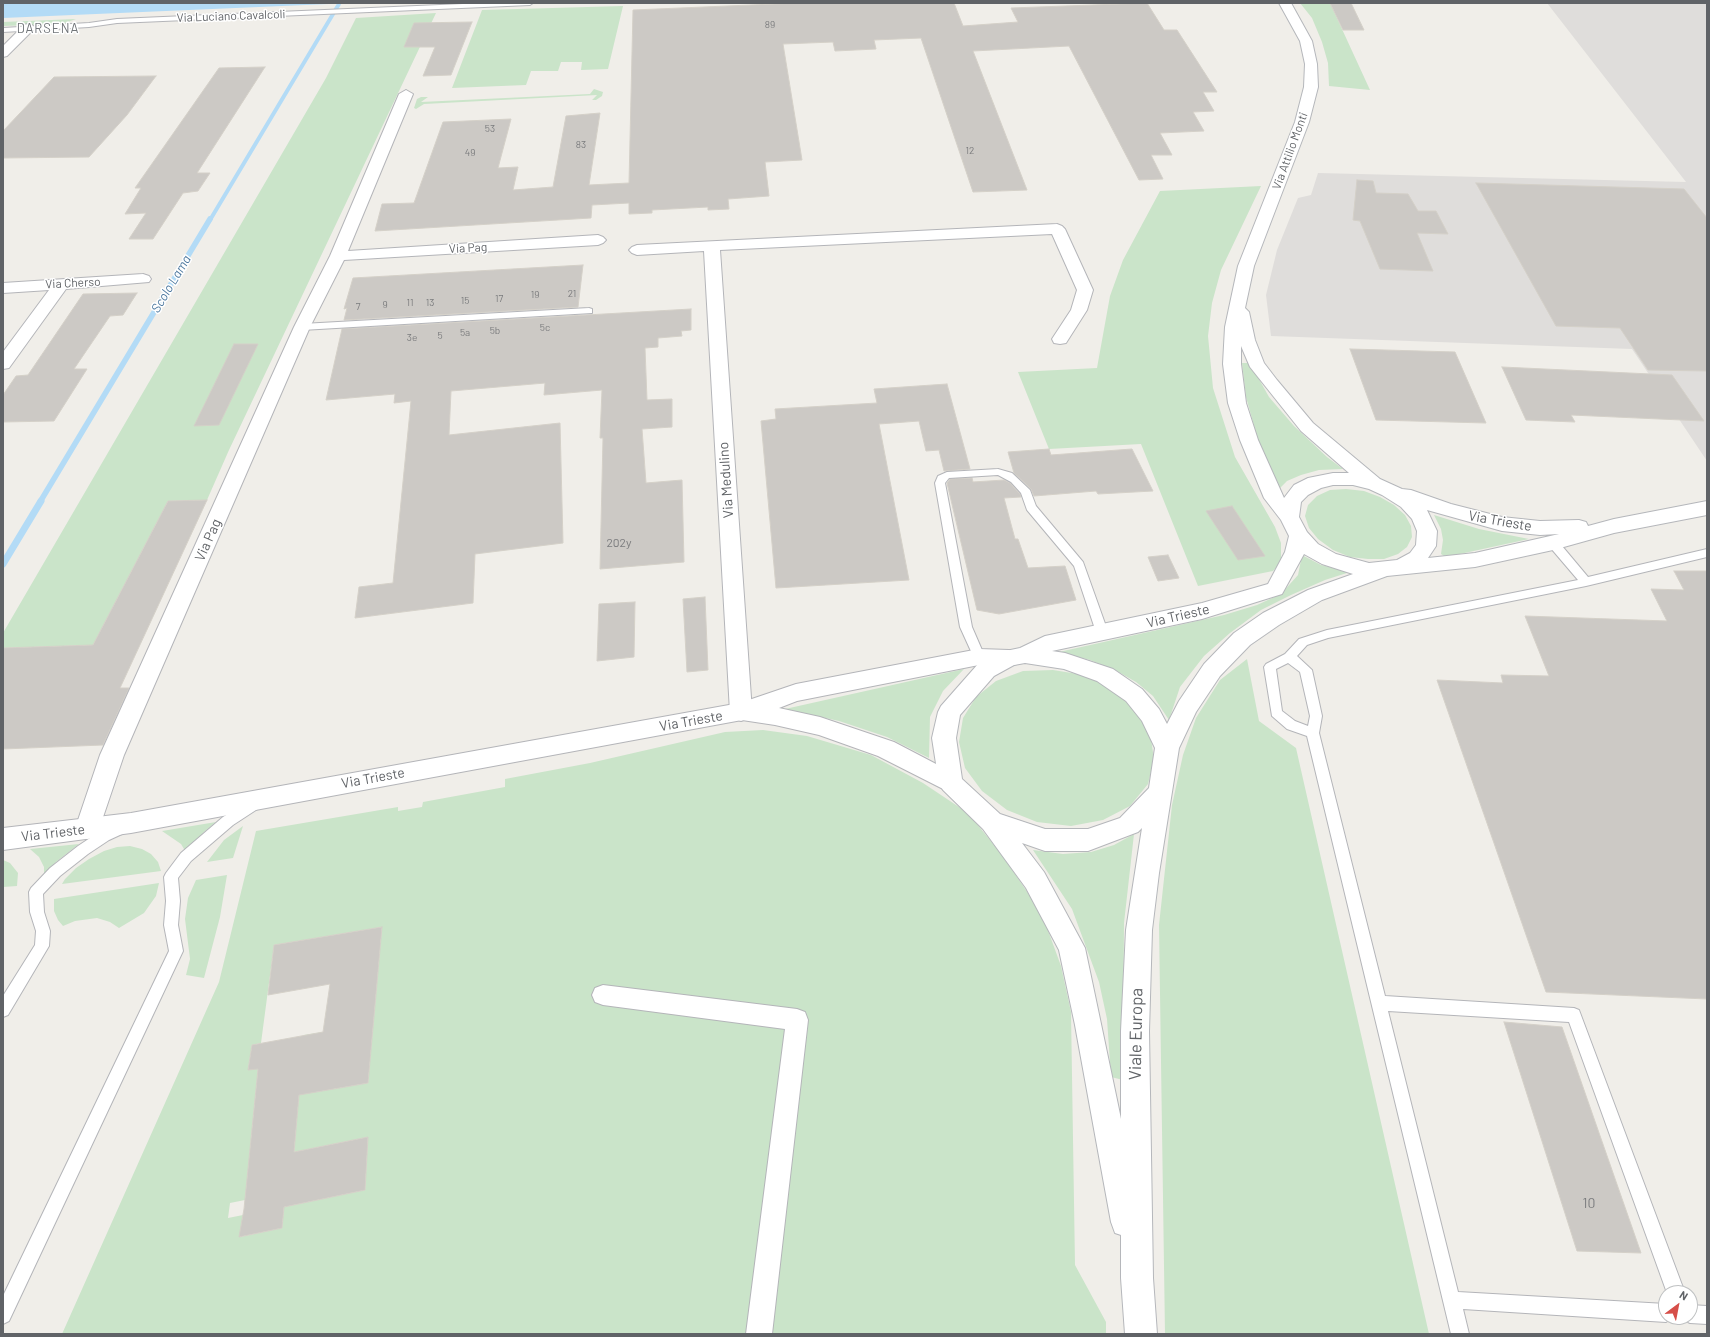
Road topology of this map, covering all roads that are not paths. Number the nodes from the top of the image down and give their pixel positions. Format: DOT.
graph roads {
  1 [pos="530,3"];
  2 [pos="1285,3"];
  3 [pos="28,28"];
  4 [pos="3,30"];
  5 [pos="3,52"];
  6 [pos="406,94"];
  7 [pos="598,240"];
  8 [pos="712,247"];
  9 [pos="637,250"];
  10 [pos="338,256"];
  11 [pos="143,279"];
  12 [pos="61,284"];
  13 [pos="3,288"];
  14 [pos="1238,299"];
  15 [pos="589,311"];
  16 [pos="302,327"];
  17 [pos="1060,339"];
  18 [pos="3,364"];
  19 [pos="1382,487"];
  20 [pos="1707,508"];
  21 [pos="1289,517"];
  22 [pos="1614,526"];
  23 [pos="1299,536"];
  24 [pos="1553,543"];
  25 [pos="1707,553"];
  26 [pos="1395,568"];
  27 [pos="1586,582"];
  28 [pos="1102,632"];
  29 [pos="1017,656"];
  30 [pos="979,657"];
  31 [pos="1289,657"];
  32 [pos="742,712"];
  33 [pos="1313,733"];
  34 [pos="1168,748"];
  35 [pos="951,783"];
  36 [pos="1160,792"];
  37 [pos="262,799"];
  38 [pos="992,822"];
  39 [pos="131,823"];
  40 [pos="87,829"];
  41 [pos="3,839"];
  42 [pos="603,995"];
  43 [pos="1379,1003"];
  44 [pos="3,1010"];
  45 [pos="1137,1278"];
  46 [pos="1673,1285"];
  47 [pos="1452,1300"];
  48 [pos="1658,1313"];
  49 [pos="3,1315"];
  50 [pos="759,1334"];
  51 [pos="1141,1334"];
  52 [pos="1460,1334"];
  1 -- 3 [label="lane, Via Luciano Cavalcoli"];
  2 -- 14 [label="main road, Via Attilio Monti"];
  3 -- 4 [label="lane, Via Luciano Cavalcoli"];
  3 -- 5 [label="main road"];
  6 -- 10 [label="main road, Via Pag"];
  7 -- 10 [label="main road, Via Pag"];
  8 -- 9 [label="main road"];
  8 -- 17 [label="main road"];
  8 -- 32 [label="main road, Via Medulino"];
  10 -- 16 [label="main road, Via Pag"];
  11 -- 12 [label="main road, Via Cherso"];
  12 -- 13 [label="main road, Via Cherso"];
  12 -- 18 [label="main road"];
  14 -- 19 [label="main road, Via Attilio Monti"];
  14 -- 21 [label="main road, Via Attilio Monti"];
  15 -- 16 [label="lane"];
  16 -- 40 [label="main road, Via Pag"];
  19 -- 21 [label="main road"];
  19 -- 22 [label="main road, Via Trieste"];
  19 -- 26 [label="main road"];
  20 -- 22 [label="main road, Via Trieste"];
  21 -- 23 [label="main road"];
  22 -- 24 [label="main road, Via Trieste"];
  23 -- 26 [label="main road"];
  23 -- 28 [label="main road, Via Trieste"];
  24 -- 26 [label="main road, Via Trieste"];
  24 -- 27 [label="lane"];
  25 -- 27 [label="lane"];
  26 -- 34 [label="main road, Via Trieste"];
  27 -- 31 [label="lane"];
  28 -- 29 [label="main road, Via Trieste"];
  28 -- 30 [label="lane"];
  29 -- 30 [label="main road, Via Trieste"];
  29 -- 34 [label="main road"];
  29 -- 35 [label="main road"];
  30 -- 32 [label="main road, Via Trieste"];
  31 -- 33 [label="lane"];
  31 -- 33 [label="lane"];
  32 -- 35 [label="main road, Via Trieste"];
  32 -- 37 [label="main road, Via Trieste"];
  33 -- 43 [label="lane"];
  34 -- 36 [label="main road, Viale Europa"];
  35 -- 38 [label="main road, Via Trieste"];
  36 -- 38 [label="main road"];
  36 -- 45 [label="main road, Viale Europa"];
  37 -- 39 [label="main road, Via Trieste"];
  37 -- 49 [label="lane"];
  38 -- 45 [label="main road, Viale Europa"];
  39 -- 40 [label="main road, Via Trieste"];
  39 -- 44 [label="lane"];
  40 -- 41 [label="main road, Via Trieste"];
  42 -- 50 [label="street"];
  43 -- 46 [label="lane"];
  43 -- 47 [label="lane"];
  45 -- 51 [label="main road, Viale Europa"];
  47 -- 48 [label="lane"];
  47 -- 52 [label="lane"];
}
